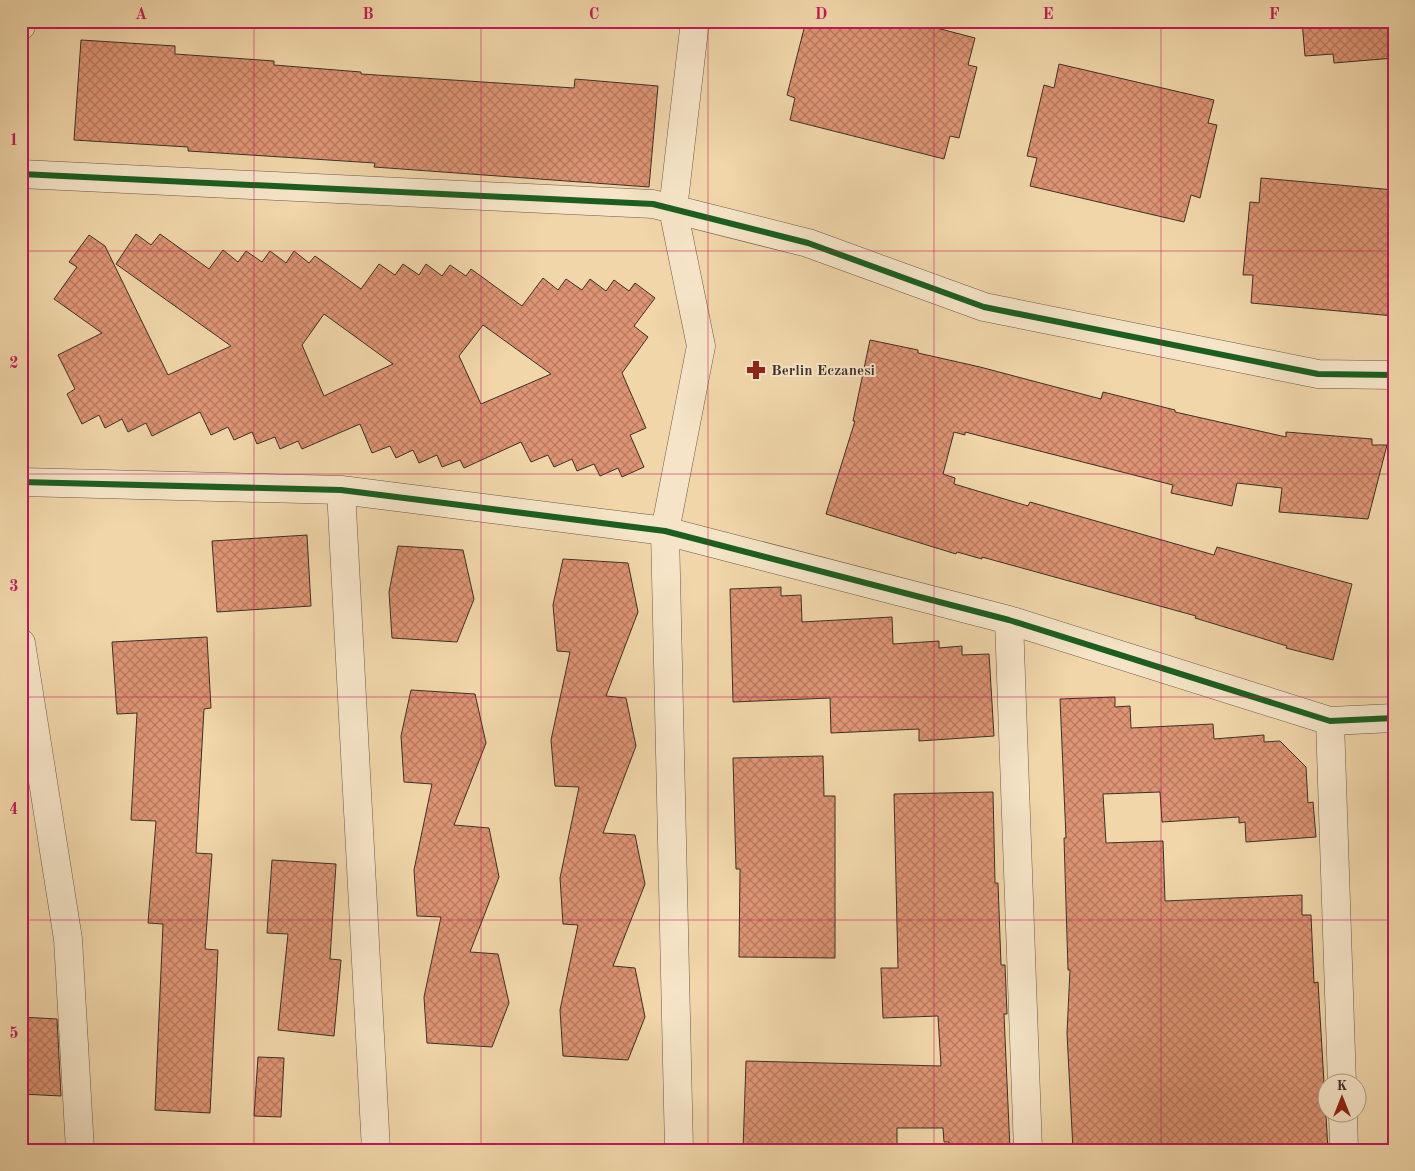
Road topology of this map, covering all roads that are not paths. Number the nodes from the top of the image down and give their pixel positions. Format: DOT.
graph roads {
  1 [pos="22,21"];
  2 [pos="695,21"];
  3 [pos="21,26"];
  4 [pos="21,174"];
  5 [pos="673,209"];
  6 [pos="1394,374"];
  7 [pos="21,482"];
  8 [pos="341,490"];
  9 [pos="665,531"];
  10 [pos="1009,620"];
  11 [pos="21,643"];
  12 [pos="1394,718"];
  13 [pos="1330,721"];
  14 [pos="1342,1074"];
  15 [pos="1343,1124"];
  16 [pos="80,1150"];
  17 [pos="376,1150"];
  18 [pos="678,1150"];
  19 [pos="1028,1150"];
  20 [pos="1344,1150"];
  1 -- 3 [label="street"];
  2 -- 5 [label="street"];
  4 -- 5 [label="street"];
  5 -- 6 [label="street"];
  5 -- 9 [label="street"];
  7 -- 8 [label="street"];
  8 -- 9 [label="street"];
  8 -- 17 [label="street"];
  9 -- 10 [label="street"];
  9 -- 18 [label="street"];
  10 -- 13 [label="street"];
  10 -- 19 [label="street"];
  11 -- 16 [label="street"];
  12 -- 13 [label="street"];
  13 -- 14 [label="street"];
  15 -- 20 [label="street"];
}
